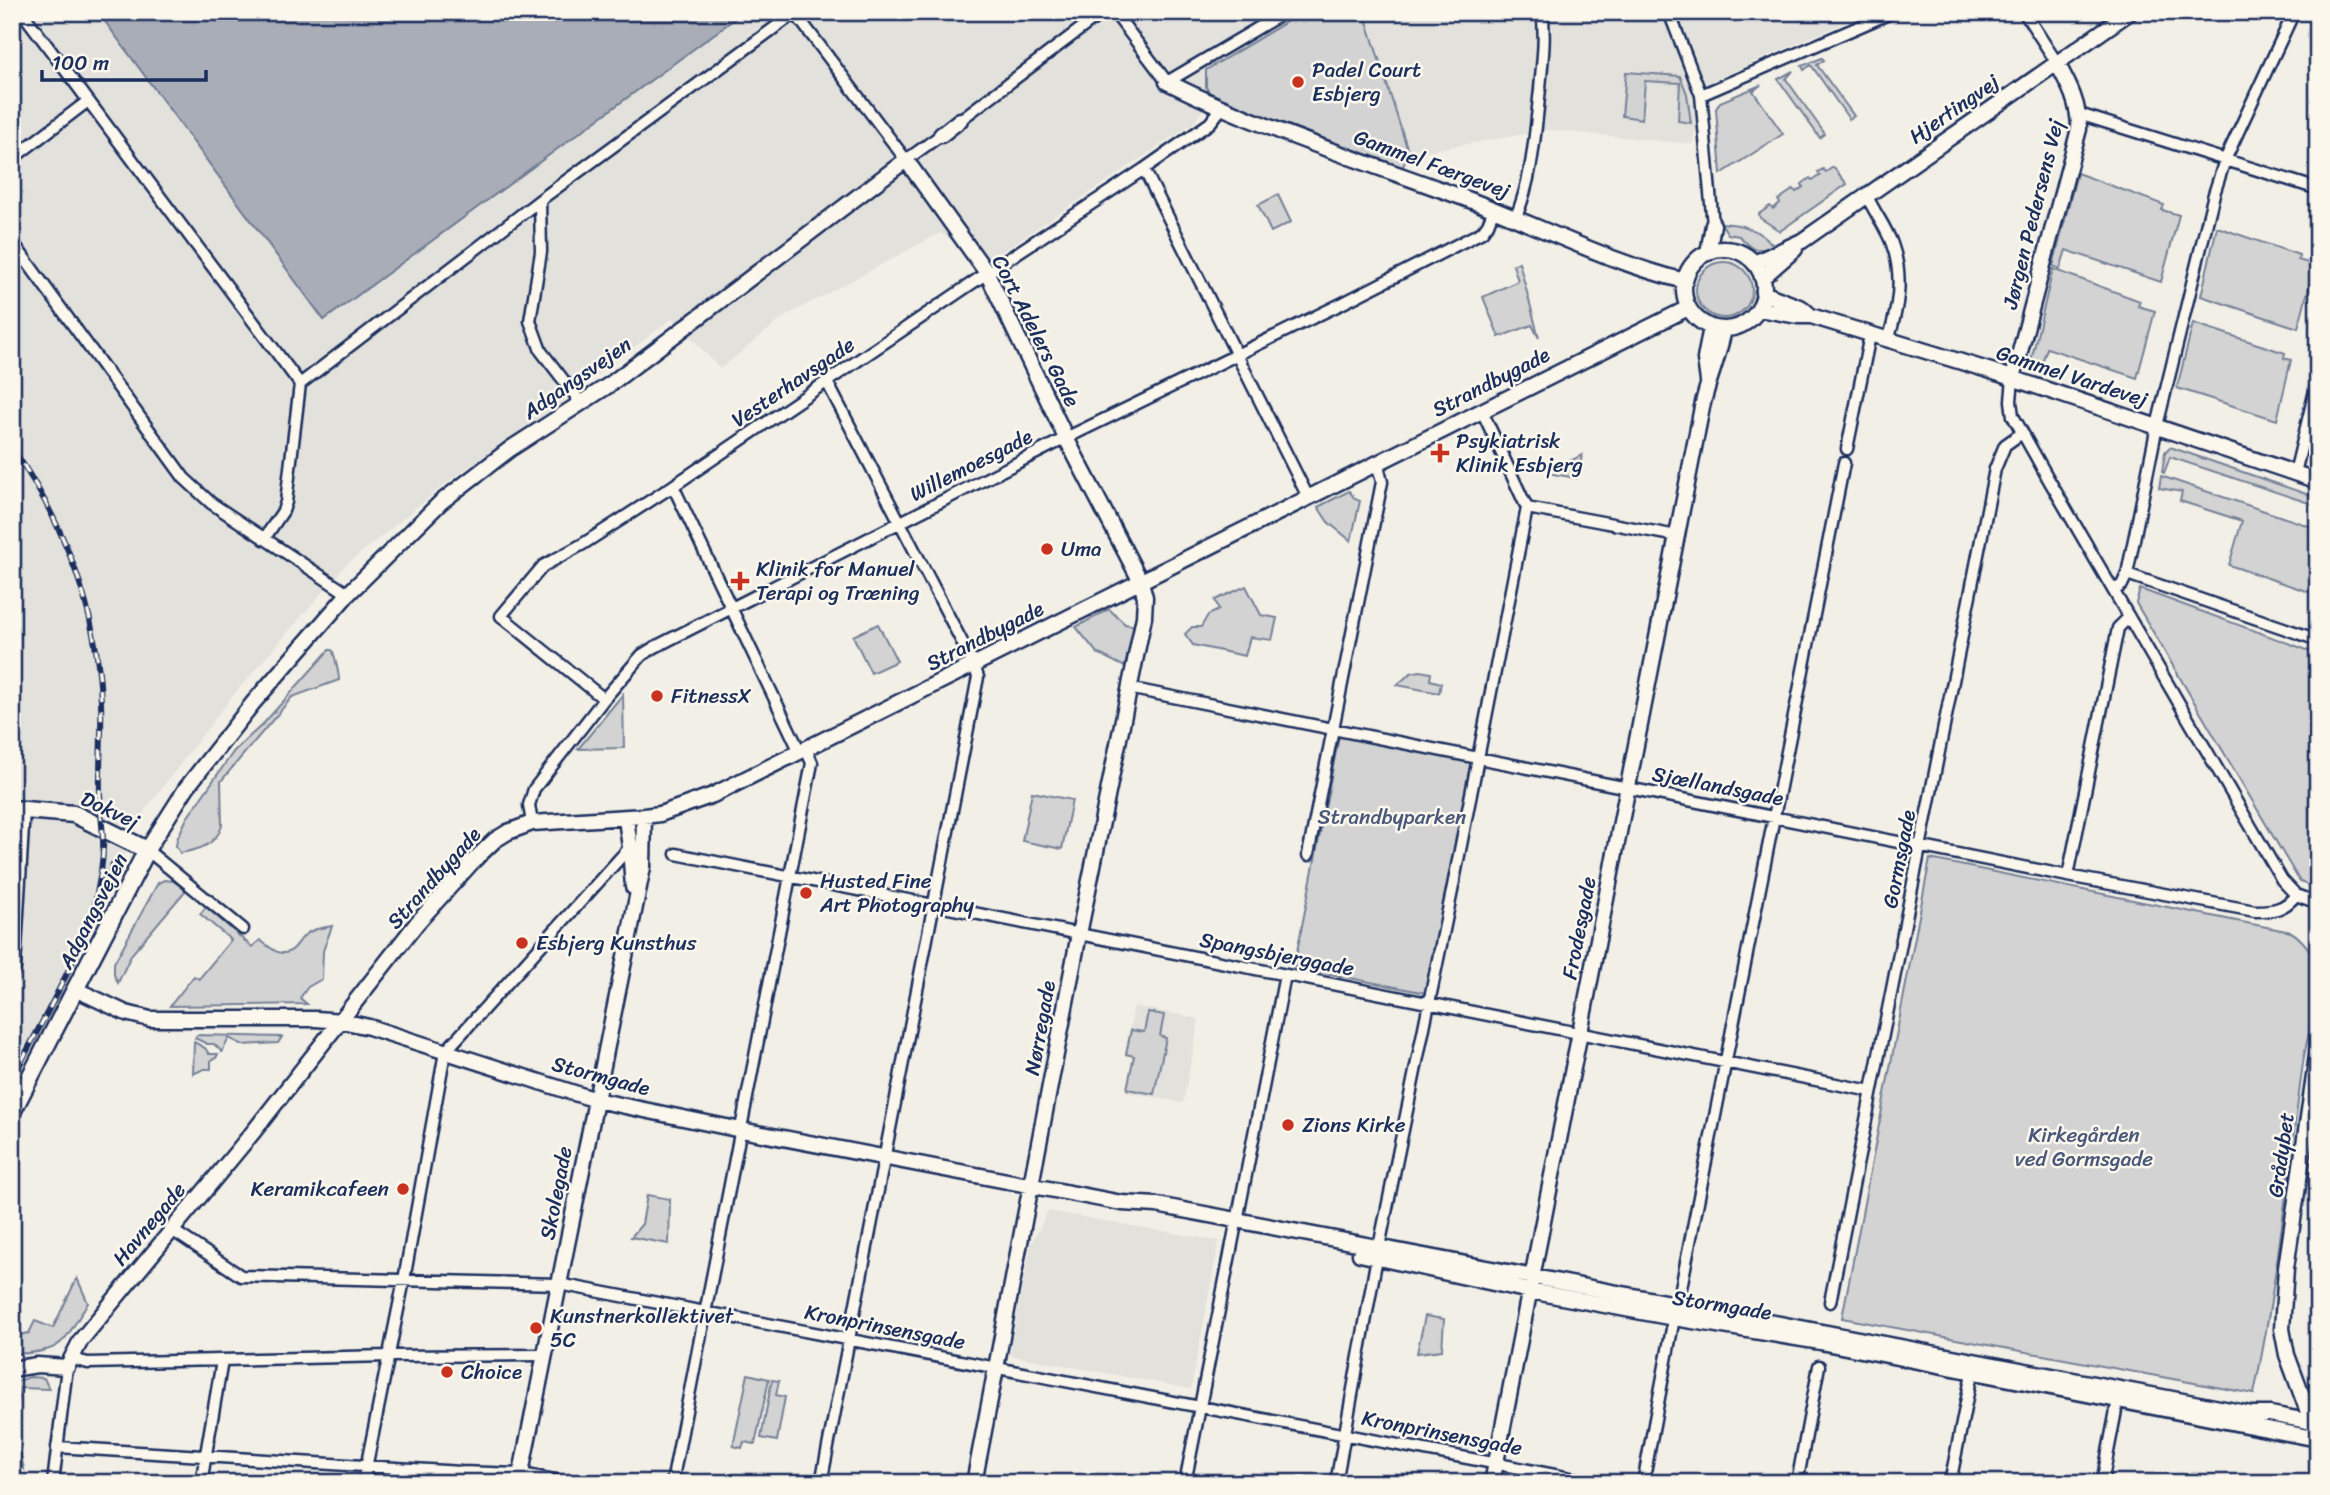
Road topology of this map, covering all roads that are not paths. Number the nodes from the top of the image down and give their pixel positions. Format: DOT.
graph roads {
  1 [pos="22,12"];
  2 [pos="1103,12"];
  3 [pos="1114,12"];
  4 [pos="1285,12"];
  5 [pos="1542,12"];
  6 [pos="1669,12"];
  7 [pos="1893,12"];
  8 [pos="2024,12"];
  9 [pos="2130,12"];
  10 [pos="2294,12"];
  11 [pos="795,13"];
  12 [pos="2057,64"];
  13 [pos="1167,82"];
  14 [pos="1701,95"];
  15 [pos="88,101"];
  16 [pos="1221,109"];
  17 [pos="2079,114"];
  18 [pos="960,120"];
  19 [pos="941,135"];
  20 [pos="12,159"];
  21 [pos="906,160"];
  22 [pos="2225,160"];
  23 [pos="1144,169"];
  24 [pos="2318,189"];
  25 [pos="1867,196"];
  26 [pos="541,200"];
  27 [pos="1494,209"];
  28 [pos="1516,218"];
  29 [pos="1713,225"];
  30 [pos="12,241"];
  31 [pos="1802,241"];
  32 [pos="1715,251"];
  33 [pos="1754,263"];
  34 [pos="987,272"];
  35 [pos="1762,278"];
  36 [pos="1685,281"];
  37 [pos="1763,293"];
  38 [pos="1688,308"];
  39 [pos="1759,309"];
  40 [pos="1811,316"];
  41 [pos="1718,328"];
  42 [pos="1870,335"];
  43 [pos="1888,341"];
  44 [pos="1237,354"];
  45 [pos="2013,378"];
  46 [pos="2318,378"];
  47 [pos="827,382"];
  48 [pos="300,384"];
  49 [pos="582,404"];
  50 [pos="1482,411"];
  51 [pos="2157,426"];
  52 [pos="2022,433"];
  53 [pos="1066,438"];
  54 [pos="1847,449"];
  55 [pos="1377,462"];
  56 [pos="1844,463"];
  57 [pos="2295,473"];
  58 [pos="2318,481"];
  59 [pos="673,486"];
  60 [pos="1308,497"];
  61 [pos="1527,508"];
  62 [pos="900,524"];
  63 [pos="1677,536"];
  64 [pos="264,539"];
  65 [pos="2127,574"];
  66 [pos="1141,582"];
  67 [pos="2114,590"];
  68 [pos="348,594"];
  69 [pos="733,608"];
  70 [pos="2129,617"];
  71 [pos="2318,640"];
  72 [pos="974,665"];
  73 [pos="1128,688"];
  74 [pos="604,699"];
  75 [pos="1332,729"];
  76 [pos="803,751"];
  77 [pos="1477,758"];
  78 [pos="1628,788"];
  79 [pos="18,809"];
  80 [pos="644,816"];
  81 [pos="1774,817"];
  82 [pos="626,819"];
  83 [pos="532,823"];
  84 [pos="630,847"];
  85 [pos="1921,847"];
  86 [pos="147,850"];
  87 [pos="676,854"];
  88 [pos="1308,855"];
  89 [pos="789,876"];
  90 [pos="2068,876"];
  91 [pos="2295,895"];
  92 [pos="2318,903"];
  93 [pos="934,905"];
  94 [pos="633,911"];
  95 [pos="243,929"];
  96 [pos="1079,934"];
  97 [pos="12,973"];
  98 [pos="1285,975"];
  99 [pos="77,990"];
  100 [pos="1430,1003"];
  101 [pos="342,1021"];
  102 [pos="1580,1033"];
  103 [pos="2318,1049"];
  104 [pos="445,1052"];
  105 [pos="1725,1062"];
  106 [pos="1871,1091"];
  107 [pos="596,1100"];
  108 [pos="12,1112"];
  109 [pos="741,1130"];
  110 [pos="2311,1132"];
  111 [pos="885,1157"];
  112 [pos="1033,1185"];
  113 [pos="1236,1225"];
  114 [pos="172,1230"];
  115 [pos="1378,1252"];
  116 [pos="404,1280"];
  117 [pos="559,1284"];
  118 [pos="1531,1284"];
  119 [pos="1830,1302"];
  120 [pos="1678,1303"];
  121 [pos="705,1311"];
  122 [pos="1674,1318"];
  123 [pos="849,1340"];
  124 [pos="545,1355"];
  125 [pos="389,1356"];
  126 [pos="69,1361"];
  127 [pos="222,1361"];
  128 [pos="1819,1366"];
  129 [pos="997,1368"];
  130 [pos="12,1369"];
  131 [pos="1972,1373"];
  132 [pos="2118,1400"];
  133 [pos="1201,1409"];
  134 [pos="2316,1429"];
  135 [pos="1345,1434"];
  136 [pos="57,1447"];
  137 [pos="205,1455"];
  138 [pos="1495,1464"];
  139 [pos="366,1466"];
  140 [pos="520,1478"];
  141 [pos="53,1483"];
  142 [pos="201,1483"];
  143 [pos="363,1483"];
  144 [pos="571,1483"];
  145 [pos="672,1483"];
  146 [pos="821,1483"];
  147 [pos="974,1483"];
  148 [pos="1185,1483"];
  149 [pos="1336,1483"];
  150 [pos="1492,1483"];
  151 [pos="1597,1483"];
  152 [pos="1643,1483"];
  153 [pos="1797,1483"];
  154 [pos="1950,1483"];
  155 [pos="2102,1483"];
  1 -- 15 [label="street"];
  2 -- 18 [label="street, Adgangsvejen"];
  3 -- 13 [label="street"];
  4 -- 13 [label="street"];
  5 -- 28 [label="street"];
  6 -- 14 [label="street"];
  7 -- 14 [label="street"];
  8 -- 12 [label="street"];
  9 -- 12 [label="street, Hjertingvej"];
  10 -- 22 [label="street"];
  11 -- 21 [label="street, Cort Adelers Gade"];
  11 -- 26 [label="street"];
  12 -- 17 [label="street, Jørgen Pedersens Vej"];
  12 -- 25 [label="street, Hjertingvej"];
  13 -- 16 [label="street, Gammel Færgevej"];
  14 -- 29 [label="street"];
  15 -- 20 [label="street"];
  15 -- 48 [label="street"];
  16 -- 23 [label="street, Vesterhavsgade"];
  16 -- 27 [label="street, Gammel Færgevej"];
  17 -- 22 [label="street"];
  17 -- 45 [label="street, Jørgen Pedersens Vej"];
  18 -- 19 [label="street, Adgangsvejen"];
  19 -- 21 [label="street, Adgangsvejen"];
  21 -- 34 [label="street, Cort Adelers Gade"];
  21 -- 49 [label="street, Adgangsvejen"];
  22 -- 24 [label="street"];
  22 -- 51 [label="street"];
  23 -- 34 [label="street, Vesterhavsgade"];
  23 -- 44 [label="street"];
  25 -- 31 [label="street, Hjertingvej"];
  25 -- 43 [label="street"];
  26 -- 48 [label="street"];
  26 -- 49 [label="street"];
  27 -- 28 [label="street, Gammel Færgevej"];
  27 -- 44 [label="street, Willemoesgade"];
  28 -- 36 [label="street, Gammel Færgevej"];
  29 -- 32 [label="street"];
  30 -- 64 [label="street"];
  31 -- 33 [label="street, Hjertingvej"];
  31 -- 35 [label="street, Hjertingvej"];
  32 -- 33 [label="street"];
  32 -- 36 [label="street"];
  33 -- 35 [label="street"];
  34 -- 47 [label="street, Vesterhavsgade"];
  34 -- 53 [label="street, Cort Adelers Gade"];
  35 -- 37 [label="street"];
  36 -- 38 [label="street"];
  37 -- 39 [label="street"];
  37 -- 40 [label="street, Gammel Vardevej"];
  38 -- 41 [label="street"];
  38 -- 50 [label="street, Strandbygade"];
  39 -- 40 [label="street, Gammel Vardevej"];
  39 -- 41 [label="street"];
  40 -- 42 [label="street, Gammel Vardevej"];
  41 -- 63 [label="street, Frodesgade"];
  42 -- 43 [label="street, Gammel Vardevej"];
  42 -- 54 [label="street"];
  43 -- 45 [label="street, Gammel Vardevej"];
  44 -- 53 [label="street, Willemoesgade"];
  44 -- 60 [label="street"];
  45 -- 51 [label="street, Gammel Vardevej"];
  45 -- 52 [label="street"];
  46 -- 57 [label="street"];
  47 -- 59 [label="street, Vesterhavsgade"];
  47 -- 62 [label="street"];
  48 -- 64 [label="street"];
  49 -- 68 [label="street, Adgangsvejen"];
  50 -- 55 [label="street, Strandbygade"];
  50 -- 61 [label="street"];
  51 -- 57 [label="street, Gammel Vardevej"];
  51 -- 65 [label="street"];
  52 -- 67 [label="street"];
  52 -- 85 [label="street, Gormsgade"];
  53 -- 62 [label="street, Willemoesgade"];
  53 -- 66 [label="street, Cort Adelers Gade"];
  55 -- 60 [label="street, Strandbygade"];
  55 -- 75 [label="street"];
  56 -- 81 [label="street"];
  57 -- 58 [label="street, Gammel Vardevej"];
  59 -- 69 [label="street"];
  59 -- 74 [label="street, Vesterhavsgade"];
  60 -- 66 [label="street, Strandbygade"];
  61 -- 63 [label="street"];
  61 -- 77 [label="street"];
  62 -- 69 [label="street, Willemoesgade"];
  62 -- 72 [label="street"];
  63 -- 78 [label="street, Frodesgade"];
  64 -- 68 [label="street"];
  65 -- 67 [label="street"];
  65 -- 71 [label="street"];
  66 -- 72 [label="street, Strandbygade"];
  66 -- 73 [label="street, Nørregade"];
  67 -- 70 [label="street"];
  68 -- 86 [label="street, Adgangsvejen"];
  69 -- 74 [label="street, Willemoesgade"];
  69 -- 76 [label="street"];
  70 -- 90 [label="street"];
  70 -- 91 [label="street"];
  72 -- 76 [label="street, Strandbygade"];
  72 -- 93 [label="street"];
  73 -- 75 [label="street, Sjællandsgade"];
  73 -- 96 [label="street, Nørregade"];
  74 -- 83 [label="street, Willemoesgade"];
  75 -- 77 [label="street, Sjællandsgade"];
  75 -- 88 [label="street"];
  76 -- 80 [label="street, Strandbygade"];
  76 -- 89 [label="street"];
  77 -- 78 [label="street, Sjællandsgade"];
  77 -- 100 [label="street"];
  78 -- 81 [label="street, Sjællandsgade"];
  78 -- 102 [label="street, Frodesgade"];
  79 -- 86 [label="main road, Dokvej"];
  79 -- 97 [label="street"];
  80 -- 82 [label="street, Strandbygade"];
  80 -- 94 [label="street, Skolegade"];
  81 -- 85 [label="street, Sjællandsgade"];
  81 -- 105 [label="street"];
  82 -- 83 [label="street, Strandbygade"];
  82 -- 84 [label="street, Skolegade"];
  83 -- 101 [label="street, Strandbygade"];
  84 -- 94 [label="street, Skolegade"];
  84 -- 104 [label="street"];
  85 -- 90 [label="street, Sjællandsgade"];
  85 -- 106 [label="street, Gormsgade"];
  86 -- 95 [label="street, Adgangsvejen"];
  86 -- 99 [label="main road, Adgangsvejen"];
  87 -- 89 [label="street, Spangsbjerggade"];
  89 -- 93 [label="street, Spangsbjerggade"];
  89 -- 109 [label="street"];
  90 -- 91 [label="street, Sjællandsgade"];
  91 -- 92 [label="street"];
  93 -- 96 [label="street, Spangsbjerggade"];
  93 -- 111 [label="street"];
  94 -- 107 [label="street, Skolegade"];
  96 -- 98 [label="street, Spangsbjerggade"];
  96 -- 112 [label="street, Nørregade"];
  98 -- 100 [label="street, Spangsbjerggade"];
  98 -- 113 [label="street"];
  99 -- 101 [label="street, Stormgade"];
  99 -- 108 [label="main road, Adgangsvejen"];
  100 -- 102 [label="street, Spangsbjerggade"];
  100 -- 115 [label="street"];
  101 -- 104 [label="street, Stormgade"];
  101 -- 114 [label="street, Havnegade"];
  102 -- 105 [label="street, Spangsbjerggade"];
  102 -- 118 [label="street, Frodesgade"];
  103 -- 110 [label="street, Grådybet"];
  104 -- 107 [label="street, Stormgade"];
  104 -- 116 [label="street"];
  105 -- 106 [label="street, Spangsbjerggade"];
  105 -- 120 [label="street"];
  106 -- 119 [label="street, Gormsgade"];
  107 -- 109 [label="street, Stormgade"];
  107 -- 117 [label="street, Skolegade"];
  109 -- 111 [label="street, Stormgade"];
  109 -- 121 [label="street"];
  110 -- 134 [label="street, Grådybet"];
  111 -- 112 [label="street, Stormgade"];
  111 -- 123 [label="street"];
  112 -- 113 [label="street, Stormgade"];
  112 -- 129 [label="street, Nørregade"];
  113 -- 115 [label="street, Stormgade"];
  113 -- 133 [label="street"];
  114 -- 116 [label="street, Kronprinsensgade"];
  114 -- 126 [label="street, Havnegade"];
  115 -- 118 [label="street, Stormgade"];
  115 -- 135 [label="street"];
  116 -- 117 [label="street, Kronprinsensgade"];
  116 -- 125 [label="street"];
  117 -- 121 [label="street, Kronprinsensgade"];
  117 -- 124 [label="street, Skolegade"];
  118 -- 120 [label="street, Stormgade"];
  118 -- 122 [label="street, Stormgade"];
  118 -- 138 [label="street, Frodesgade"];
  120 -- 134 [label="street, Stormgade"];
  121 -- 123 [label="street, Kronprinsensgade"];
  121 -- 145 [label="street"];
  122 -- 131 [label="street, Stormgade"];
  122 -- 152 [label="street"];
  123 -- 129 [label="street, Kronprinsensgade"];
  123 -- 146 [label="street"];
  124 -- 125 [label="street"];
  124 -- 140 [label="street, Skolegade"];
  125 -- 127 [label="street"];
  125 -- 139 [label="street"];
  126 -- 127 [label="street"];
  126 -- 130 [label="street"];
  126 -- 136 [label="street, Havnegade"];
  127 -- 137 [label="street"];
  128 -- 153 [label="street"];
  129 -- 133 [label="street, Kronprinsensgade"];
  129 -- 147 [label="street, Nørregade"];
  131 -- 132 [label="street, Stormgade"];
  131 -- 154 [label="street"];
  132 -- 134 [label="street, Stormgade"];
  132 -- 155 [label="street"];
  133 -- 135 [label="street, Kronprinsensgade"];
  133 -- 148 [label="street"];
  135 -- 138 [label="street, Kronprinsensgade"];
  135 -- 149 [label="street"];
  136 -- 137 [label="street"];
  136 -- 141 [label="street, Havnegade"];
  137 -- 139 [label="street"];
  137 -- 142 [label="street"];
  138 -- 150 [label="street, Frodesgade"];
  138 -- 151 [label="street, Kronprinsensgade"];
  139 -- 140 [label="street"];
  139 -- 143 [label="street"];
  140 -- 144 [label="street"];
}
